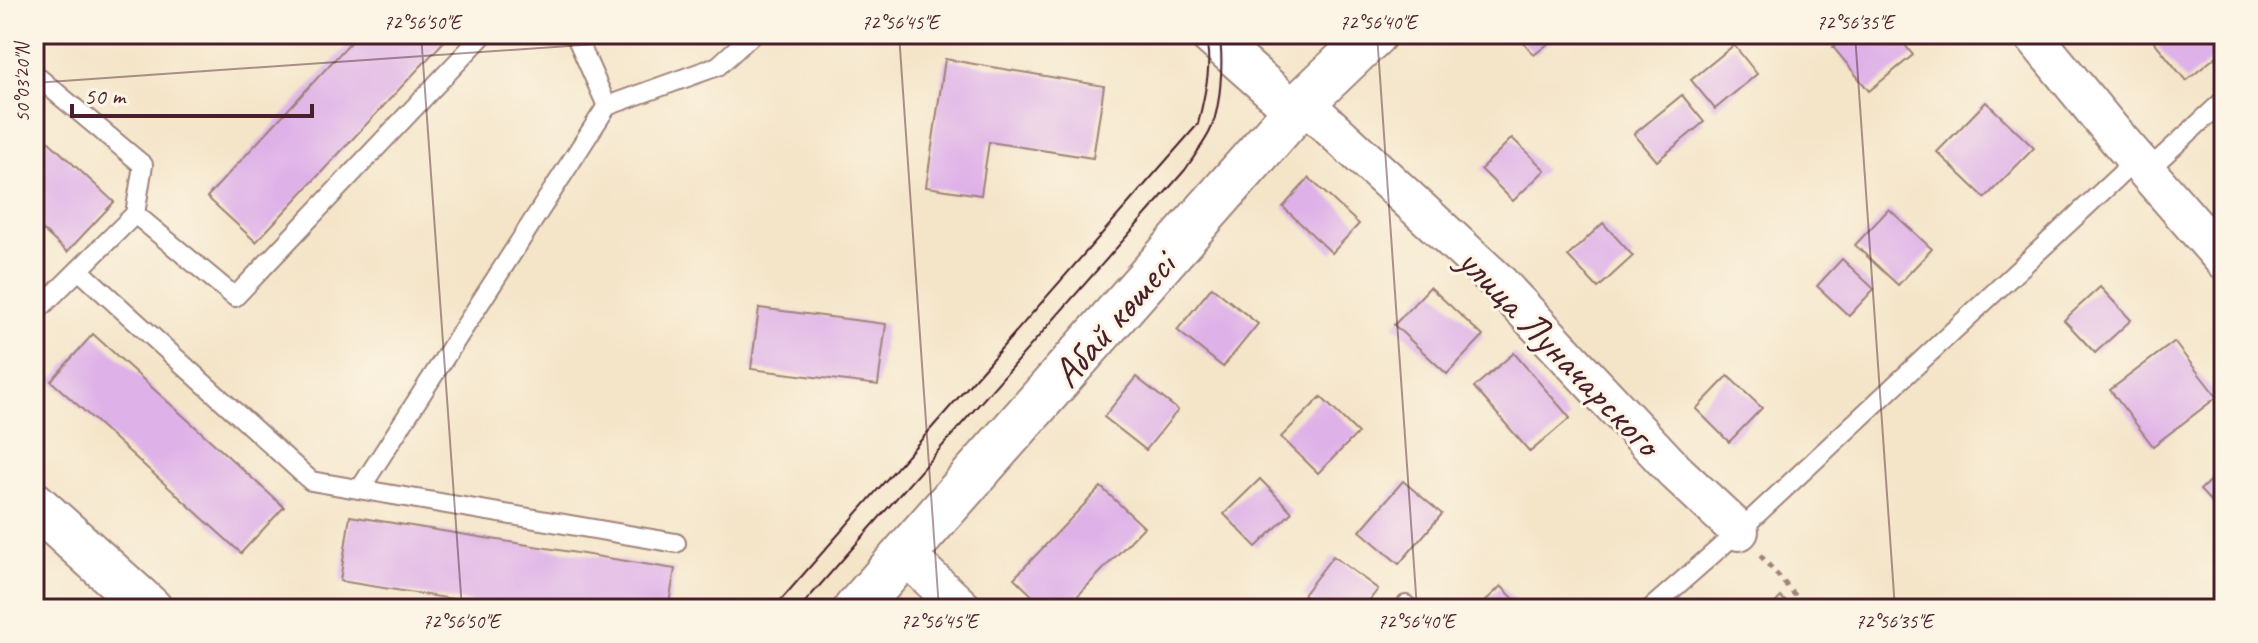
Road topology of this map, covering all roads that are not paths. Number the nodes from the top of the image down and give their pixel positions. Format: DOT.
graph roads {
  1 [pos="484,34"];
  2 [pos="575,34"];
  3 [pos="753,34"];
  4 [pos="1208,34"];
  5 [pos="1374,34"];
  6 [pos="2032,34"];
  7 [pos="34,74"];
  8 [pos="2224,100"];
  9 [pos="607,106"];
  10 [pos="1299,107"];
  11 [pos="2142,165"];
  12 [pos="135,214"];
  13 [pos="2224,260"];
  14 [pos="79,270"];
  15 [pos="34,314"];
  16 [pos="360,489"];
  17 [pos="44,519"];
  18 [pos="1739,531"];
  19 [pos="676,543"];
  20 [pos="905,555"];
  21 [pos="150,609"];
  22 [pos="856,609"];
  23 [pos="963,609"];
  24 [pos="1650,609"];
  1 -- 12 [label="lane"];
  2 -- 9 [label="lane"];
  3 -- 9 [label="lane"];
  4 -- 10 [label="street, улица Луначарского"];
  5 -- 10 [label="street, Абай көшесі"];
  6 -- 11 [label="street"];
  7 -- 12 [label="lane"];
  8 -- 11 [label="lane"];
  9 -- 16 [label="lane"];
  10 -- 18 [label="street, улица Луначарского"];
  10 -- 20 [label="street, Абай көшесі"];
  11 -- 13 [label="street"];
  11 -- 18 [label="lane"];
  12 -- 14 [label="lane"];
  14 -- 15 [label="lane"];
  14 -- 16 [label="lane"];
  16 -- 19 [label="lane"];
  17 -- 21 [label="street"];
  18 -- 24 [label="lane"];
  20 -- 22 [label="street, Абай көшесі"];
  20 -- 23 [label="street"];
}
